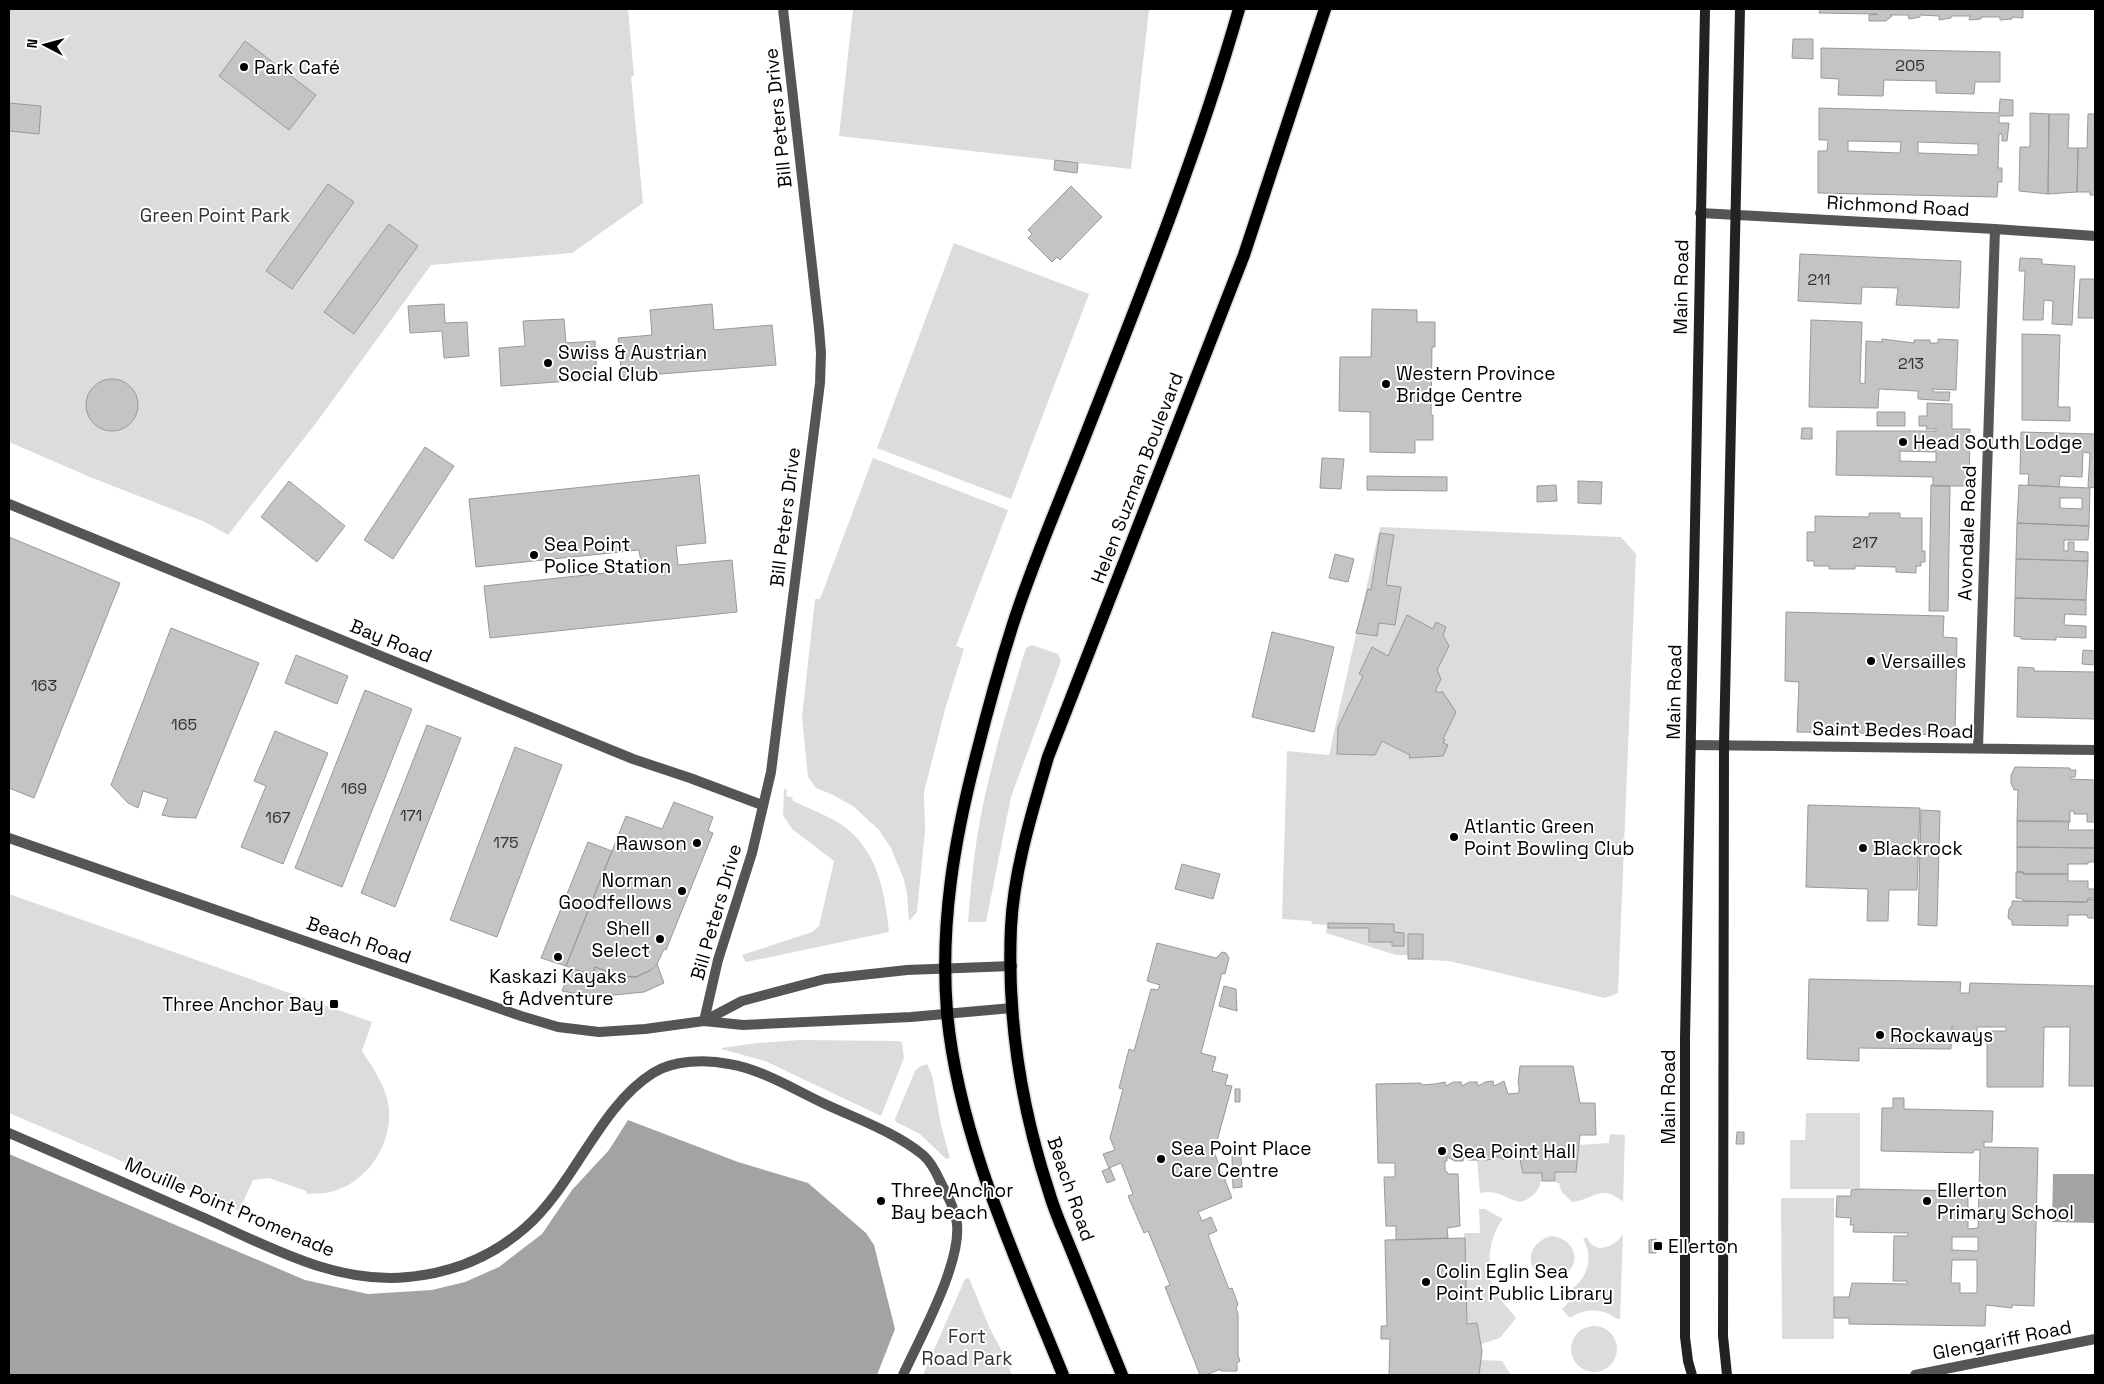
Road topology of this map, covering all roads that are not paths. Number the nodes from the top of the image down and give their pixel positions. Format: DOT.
graph roads {
  1 [pos="783,9"];
  2 [pos="1232,9"];
  3 [pos="1239,9"];
  4 [pos="1325,9"];
  5 [pos="1705,9"];
  6 [pos="1740,9"];
  7 [pos="1230,38"];
  8 [pos="1700,213"];
  9 [pos="1734,215"];
  10 [pos="1995,229"];
  11 [pos="2095,236"];
  12 [pos="9,504"];
  13 [pos="1690,745"];
  14 [pos="1724,745"];
  15 [pos="1978,748"];
  16 [pos="2095,750"];
  17 [pos="762,805"];
  18 [pos="9,838"];
  19 [pos="1012,966"];
  20 [pos="945,967"];
  21 [pos="1012,1008"];
  22 [pos="948,1014"];
  23 [pos="704,1021"];
  24 [pos="9,1133"];
  25 [pos="2095,1339"];
  26 [pos="904,1375"];
  27 [pos="1063,1375"];
  28 [pos="1122,1375"];
  29 [pos="1692,1375"];
  30 [pos="1727,1375"];
  31 [pos="1916,1375"];
  1 -- 17 [label="street, Bill Peters Drive"];
  2 -- 7 [label="main road"];
  3 -- 7 [label="main road"];
  4 -- 19 [label="main road, Helen Suzman Boulevard"];
  5 -- 8 [label="main road, Main Road"];
  6 -- 9 [label="main road"];
  7 -- 20 [label="main road"];
  8 -- 9 [label="street, Richmond Road"];
  8 -- 13 [label="main road, Main Road"];
  9 -- 10 [label="street, Richmond Road"];
  9 -- 14 [label="main road"];
  10 -- 11 [label="street, Richmond Road"];
  10 -- 15 [label="street, Avondale Road"];
  12 -- 17 [label="street, Bay Road"];
  13 -- 14 [label="street, Saint Bedes Road"];
  13 -- 29 [label="main road, Main Road"];
  14 -- 15 [label="street, Saint Bedes Road"];
  14 -- 30 [label="main road"];
  15 -- 16 [label="street, Saint Bedes Road"];
  17 -- 23 [label="street, Bill Peters Drive"];
  18 -- 23 [label="street, Beach Road"];
  19 -- 20 [label="street, Beach Road"];
  19 -- 21 [label="main road, Beach Road"];
  20 -- 22 [label="main road"];
  20 -- 23 [label="street, Beach Road"];
  21 -- 22 [label="street, Beach Road"];
  21 -- 28 [label="main road, Beach Road"];
  22 -- 23 [label="street, Beach Road"];
  22 -- 27 [label="main road"];
  24 -- 26 [label="street, Mouille Point Promenade"];
  25 -- 31 [label="street, Glengariff Road"];
}
